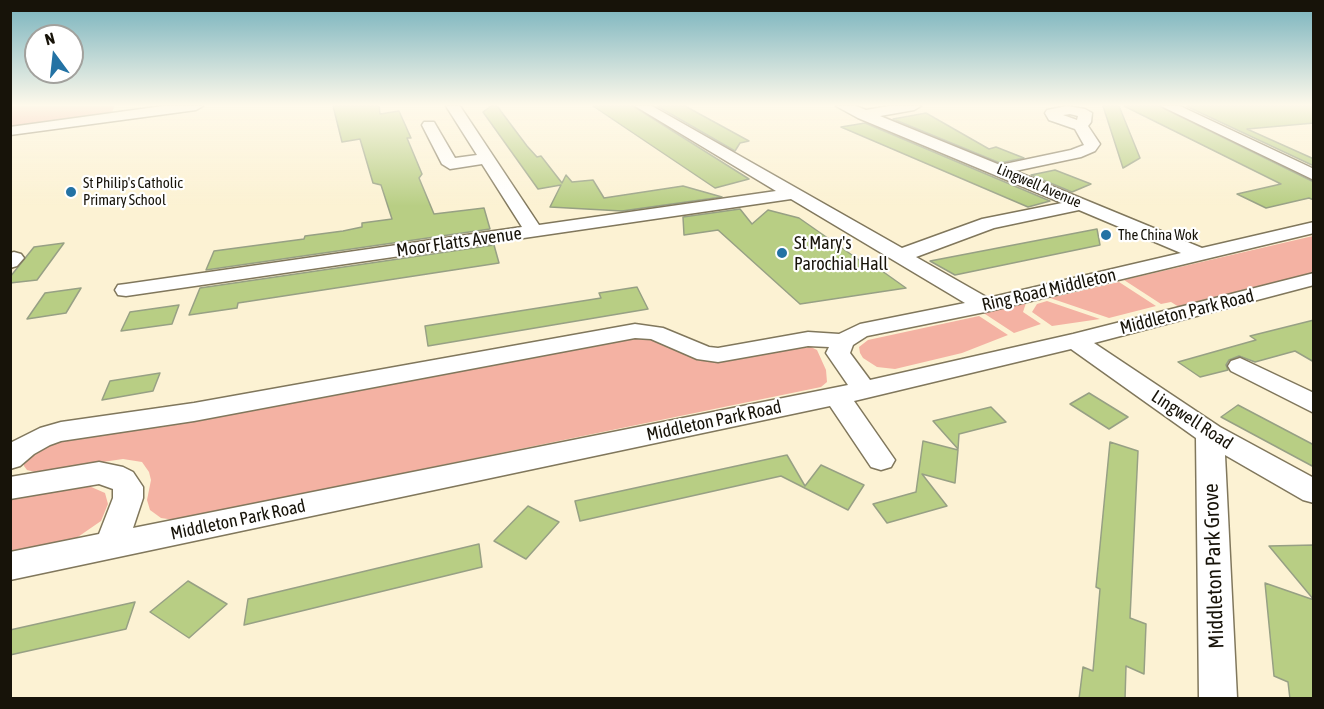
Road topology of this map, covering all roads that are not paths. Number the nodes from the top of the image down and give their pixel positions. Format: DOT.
graph roads {
  1 [pos="437,139"];
  2 [pos="475,139"];
  3 [pos="698,139"];
  4 [pos="923,139"];
  5 [pos="1089,139"];
  6 [pos="1238,139"];
  7 [pos="487,158"];
  8 [pos="999,170"];
  9 [pos="1314,175"];
  10 [pos="792,194"];
  11 [pos="1081,204"];
  12 [pos="1314,227"];
  13 [pos="534,231"];
  14 [pos="1201,254"];
  15 [pos="899,256"];
  16 [pos="1314,279"];
  17 [pos="126,291"];
  18 [pos="985,305"];
  19 [pos="843,341"];
  20 [pos="1075,341"];
  21 [pos="1240,366"];
  22 [pos="851,393"];
  23 [pos="1309,397"];
  24 [pos="1210,434"];
  25 [pos="10,459"];
  26 [pos="881,460"];
  27 [pos="10,488"];
  28 [pos="1314,492"];
  29 [pos="110,546"];
  30 [pos="10,566"];
  31 [pos="1218,699"];
  1 -- 7 [label="street"];
  2 -- 7 [label="street"];
  3 -- 10 [label="street"];
  4 -- 8 [label="street, Lingwell Avenue"];
  5 -- 8 [label="street"];
  6 -- 9 [label="street"];
  7 -- 13 [label="street"];
  8 -- 11 [label="street, Lingwell Avenue"];
  10 -- 13 [label="street, Moor Flatts Avenue"];
  10 -- 15 [label="street"];
  11 -- 14 [label="street, Lingwell Avenue"];
  11 -- 15 [label="street"];
  12 -- 14 [label="street, Ring Road Middleton"];
  13 -- 17 [label="street, Moor Flatts Avenue"];
  14 -- 18 [label="street, Ring Road Middleton"];
  15 -- 18 [label="street"];
  16 -- 20 [label="street, Middleton Park Road"];
  18 -- 19 [label="street, Ring Road Middleton"];
  19 -- 22 [label="street"];
  19 -- 25 [label="street"];
  20 -- 22 [label="street, Middleton Park Road"];
  20 -- 24 [label="street, Lingwell Road"];
  21 -- 23 [label="street"];
  22 -- 26 [label="street"];
  22 -- 29 [label="street, Middleton Park Road"];
  24 -- 28 [label="street, Lingwell Road"];
  24 -- 31 [label="street, Middleton Park Grove"];
  27 -- 29 [label="street"];
  29 -- 30 [label="street, Middleton Park Road"];
}
